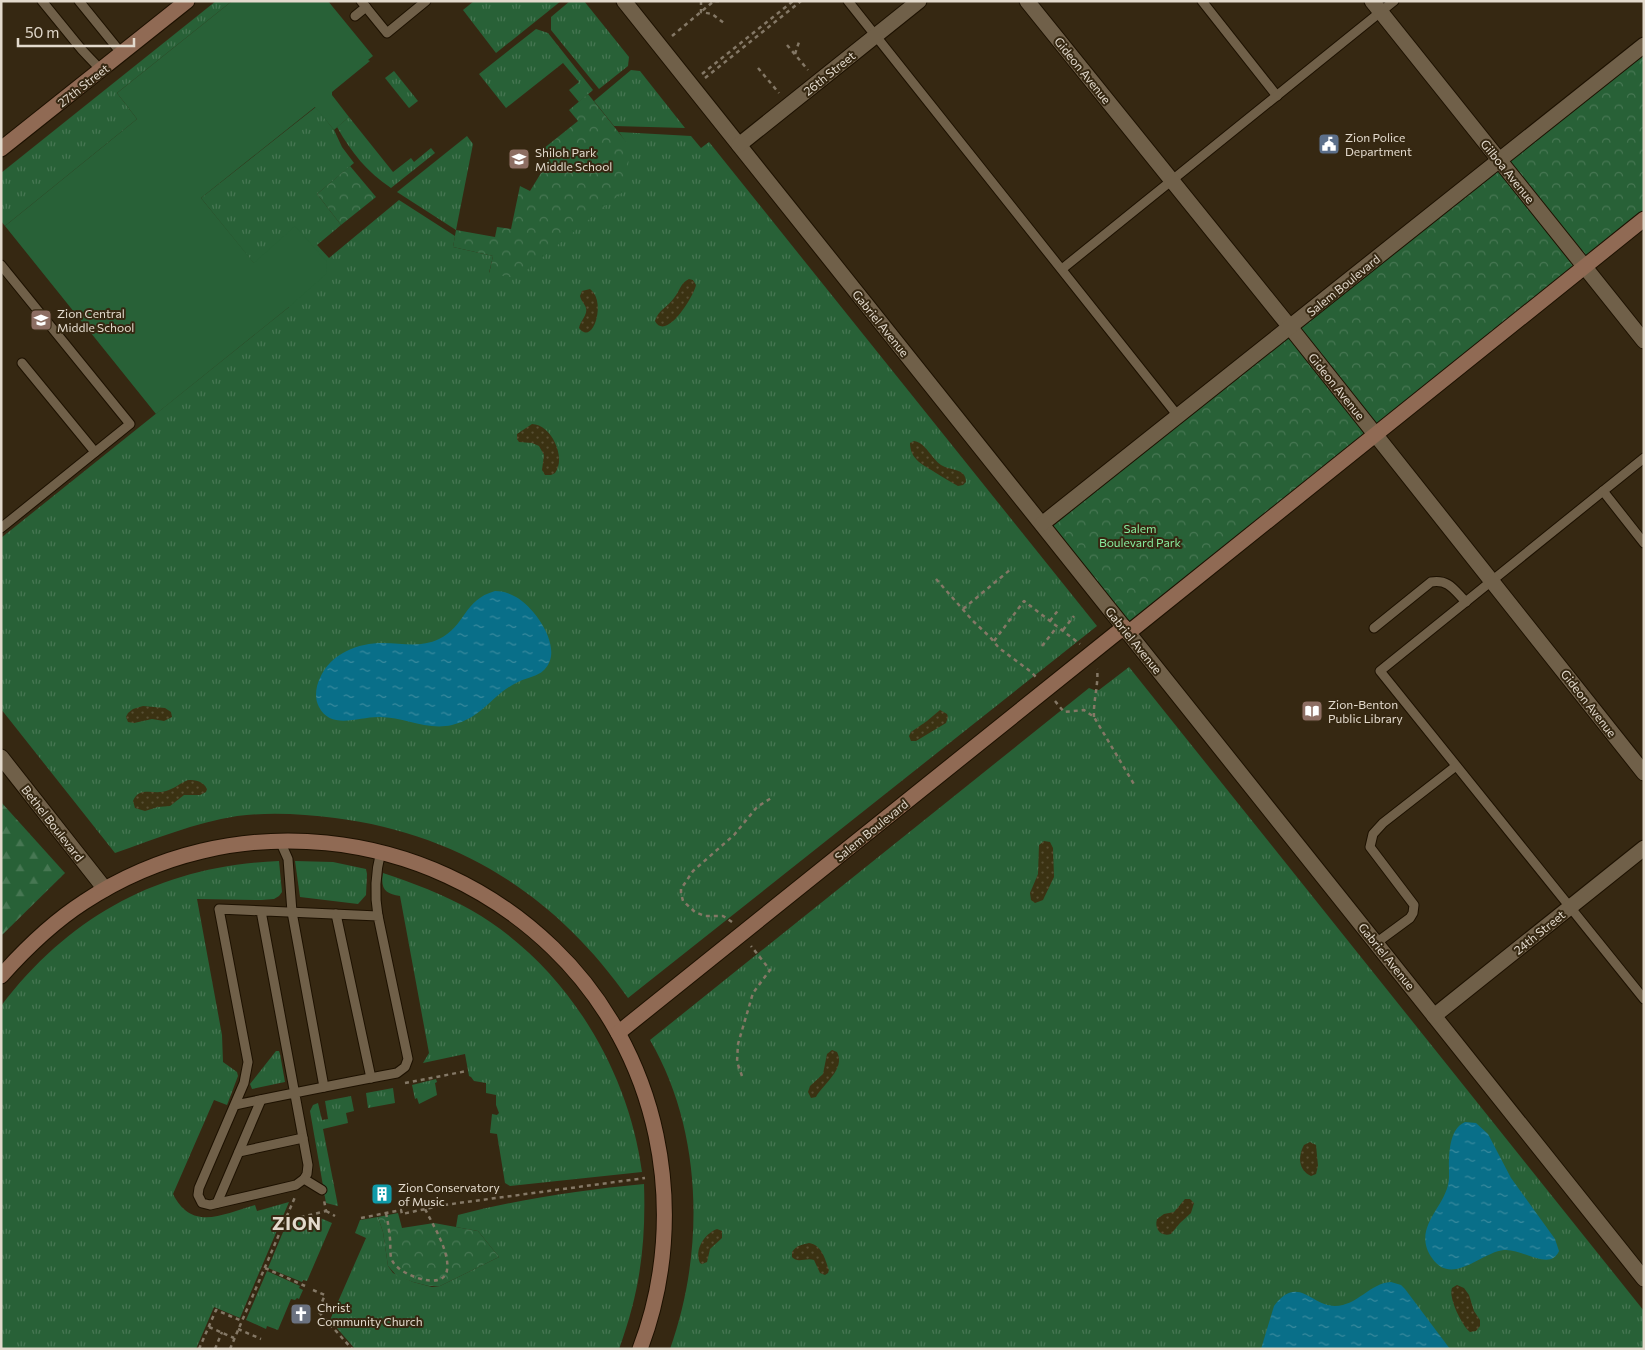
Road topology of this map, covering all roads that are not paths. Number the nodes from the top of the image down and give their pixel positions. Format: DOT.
graph roads {
  1 [pos="42,1"];
  2 [pos="79,1"];
  3 [pos="188,1"];
  4 [pos="624,1"];
  5 [pos="848,1"];
  6 [pos="919,1"];
  7 [pos="1028,1"];
  8 [pos="1202,1"];
  9 [pos="1394,1"];
  10 [pos="421,3"];
  11 [pos="364,4"];
  12 [pos="1376,7"];
  13 [pos="354,16"];
  14 [pos="876,36"];
  15 [pos="1644,45"];
  16 [pos="122,54"];
  17 [pos="101,70"];
  18 [pos="1277,96"];
  19 [pos="739,145"];
  20 [pos="1,150"];
  21 [pos="1499,160"];
  22 [pos="1172,180"];
  23 [pos="1644,219"];
  24 [pos="1,265"];
  25 [pos="1584,267"];
  26 [pos="1062,269"];
  27 [pos="1290,327"];
  28 [pos="1644,341"];
  29 [pos="22,363"];
  30 [pos="1178,416"];
  31 [pos="1376,435"];
  32 [pos="95,452"];
  33 [pos="1644,458"];
  34 [pos="1603,491"];
  35 [pos="1042,524"];
  36 [pos="1,528"];
  37 [pos="1644,543"];
  38 [pos="1492,581"];
  39 [pos="1466,602"];
  40 [pos="1374,628"];
  41 [pos="1126,630"];
  42 [pos="1,757"];
  43 [pos="1456,766"];
  44 [pos="1644,773"];
  45 [pos="280,840"];
  46 [pos="1644,848"];
  47 [pos="381,851"];
  48 [pos="105,889"];
  49 [pos="1569,907"];
  50 [pos="261,911"];
  51 [pos="292,912"];
  52 [pos="336,914"];
  53 [pos="378,916"];
  54 [pos="1376,943"];
  55 [pos="1,976"];
  56 [pos="1644,999"];
  57 [pos="1434,1016"];
  58 [pos="618,1033"];
  59 [pos="371,1078"];
  60 [pos="324,1087"];
  61 [pos="295,1093"];
  62 [pos="261,1100"];
  63 [pos="235,1105"];
  64 [pos="303,1138"];
  65 [pos="239,1152"];
  66 [pos="304,1179"];
  67 [pos="322,1190"];
  68 [pos="217,1204"];
  69 [pos="1644,1279"];
  70 [pos="640,1349"];
  1 -- 17 [label="lane"];
  2 -- 16 [label="lane"];
  3 -- 16 [label="street, 27th Street"];
  4 -- 19 [label="street, Gabriel Avenue"];
  5 -- 14 [label="lane"];
  6 -- 14 [label="street, 26th Street"];
  7 -- 22 [label="street, Gideon Avenue"];
  8 -- 18 [label="lane"];
  9 -- 12 [label="lane"];
  10 -- 11 [label="lane"];
  11 -- 13 [label="lane"];
  12 -- 18 [label="lane"];
  12 -- 21 [label="street, Gilboa Avenue"];
  14 -- 19 [label="street, 26th Street"];
  14 -- 26 [label="lane"];
  15 -- 21 [label="street, Salem Boulevard"];
  16 -- 17 [label="street, 27th Street"];
  17 -- 20 [label="street, 27th Street"];
  18 -- 22 [label="lane"];
  19 -- 35 [label="street, Gabriel Avenue"];
  21 -- 25 [label="street, Gilboa Avenue"];
  21 -- 27 [label="street, Salem Boulevard"];
  22 -- 26 [label="lane"];
  22 -- 27 [label="street, Gideon Avenue"];
  23 -- 25 [label="street, Salem Boulevard"];
  24 -- 32 [label="lane"];
  25 -- 28 [label="street, Gilboa Avenue"];
  25 -- 31 [label="street, Salem Boulevard"];
  26 -- 30 [label="lane"];
  27 -- 30 [label="street, Salem Boulevard"];
  27 -- 31 [label="street, Gideon Avenue"];
  29 -- 32 [label="lane"];
  30 -- 35 [label="street, Salem Boulevard"];
  31 -- 38 [label="street, Gideon Avenue"];
  31 -- 41 [label="street, Salem Boulevard"];
  32 -- 36 [label="lane"];
  33 -- 34 [label="lane"];
  34 -- 37 [label="lane"];
  34 -- 38 [label="lane"];
  35 -- 41 [label="street, Gabriel Avenue"];
  38 -- 39 [label="lane"];
  38 -- 44 [label="street, Gideon Avenue"];
  39 -- 40 [label="lane"];
  39 -- 43 [label="lane"];
  41 -- 54 [label="street, Gabriel Avenue"];
  41 -- 58 [label="street, Salem Boulevard"];
  42 -- 48 [label="street, Bethel Boulevard"];
  43 -- 49 [label="lane"];
  43 -- 54 [label="lane"];
  45 -- 47 [label="street"];
  45 -- 48 [label="street"];
  45 -- 51 [label="lane"];
  46 -- 49 [label="street, 24th Street"];
  47 -- 53 [label="lane"];
  47 -- 58 [label="street"];
  48 -- 55 [label="street"];
  49 -- 56 [label="lane"];
  49 -- 57 [label="street, 24th Street"];
  50 -- 51 [label="lane"];
  50 -- 61 [label="lane"];
  50 -- 63 [label="lane"];
  51 -- 52 [label="lane"];
  51 -- 60 [label="lane"];
  52 -- 53 [label="lane"];
  52 -- 59 [label="lane"];
  53 -- 59 [label="lane"];
  54 -- 57 [label="street, Gabriel Avenue"];
  57 -- 69 [label="street, Gabriel Avenue"];
  58 -- 70 [label="street"];
  59 -- 60 [label="lane"];
  60 -- 61 [label="lane"];
  61 -- 62 [label="lane"];
  61 -- 64 [label="lane"];
  62 -- 63 [label="lane"];
  62 -- 65 [label="lane"];
  63 -- 68 [label="lane"];
  64 -- 65 [label="lane"];
  64 -- 66 [label="lane"];
  65 -- 68 [label="lane"];
  66 -- 67 [label="lane"];
  66 -- 68 [label="lane"];
}
